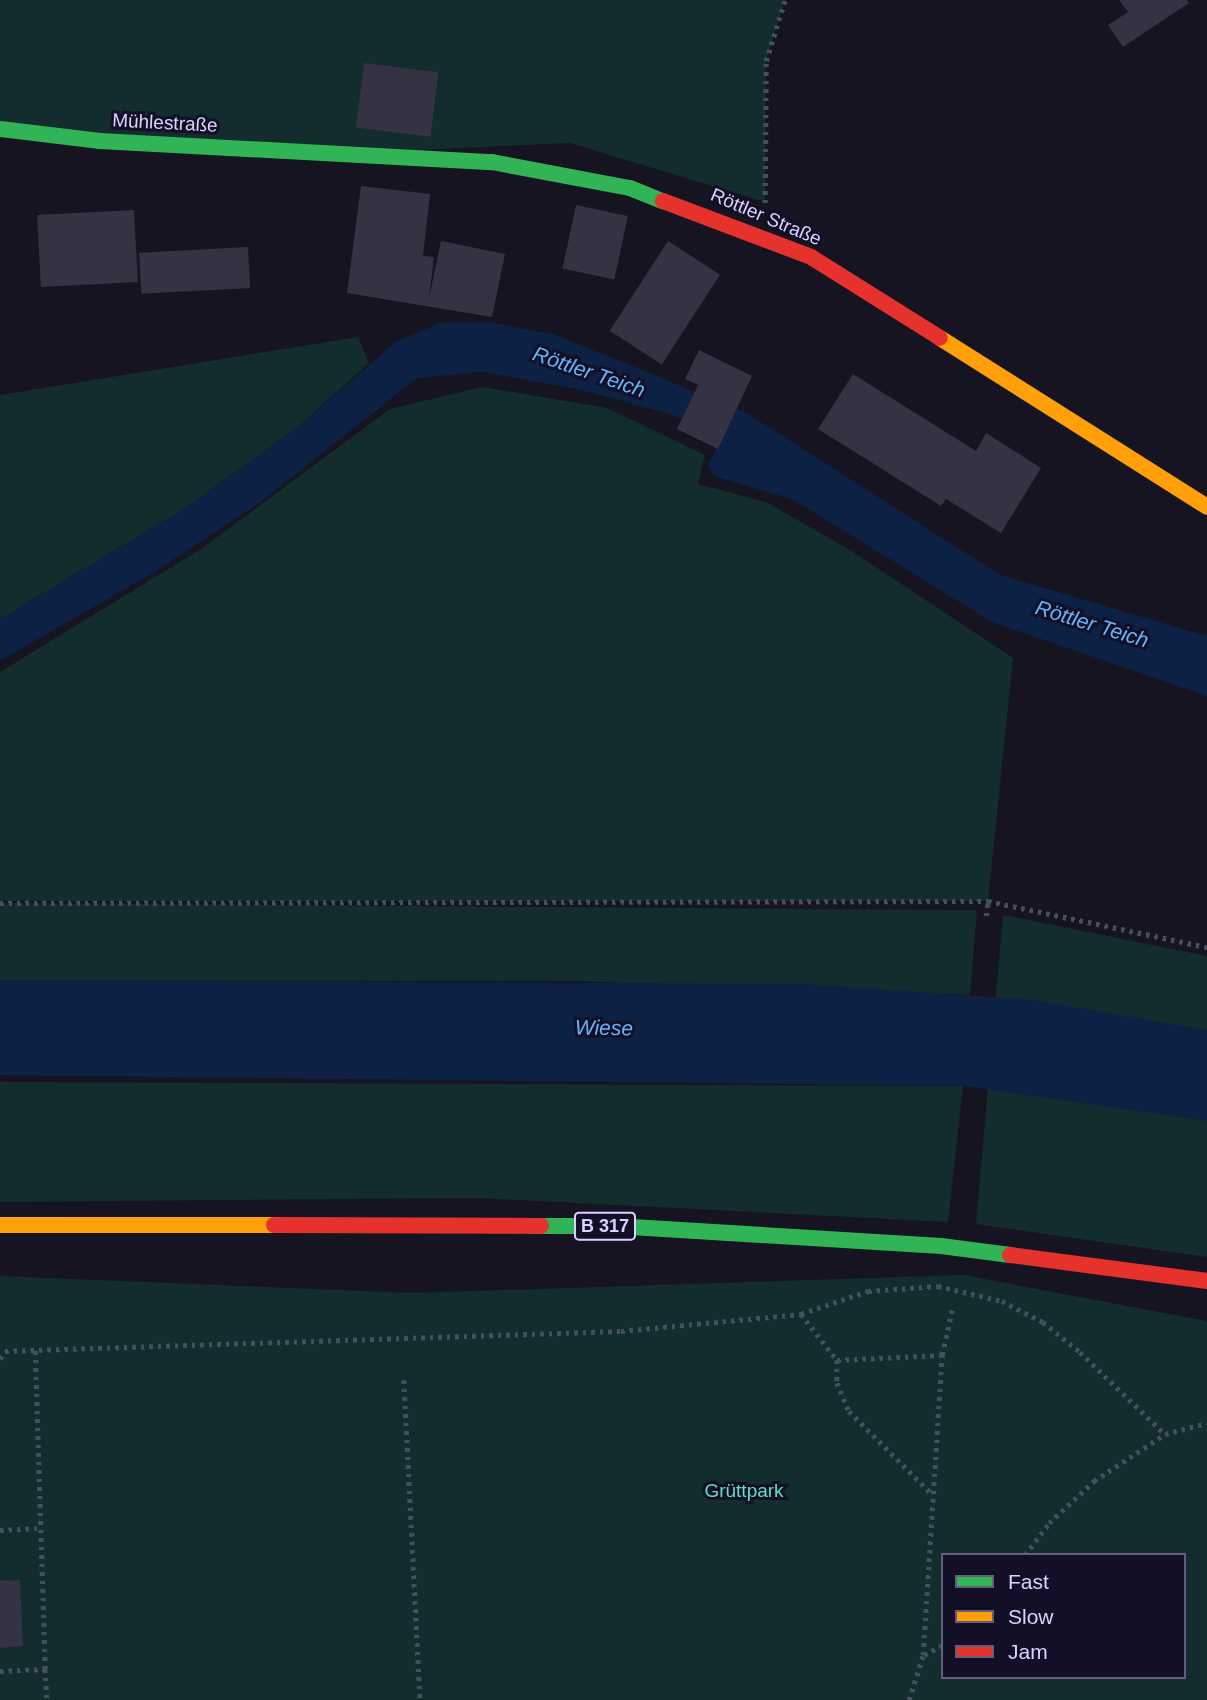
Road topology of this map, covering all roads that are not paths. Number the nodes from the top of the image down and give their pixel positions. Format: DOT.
graph roads {
  1 [pos="0,129"];
  2 [pos="328,154"];
  3 [pos="1207,507"];
  4 [pos="0,1225"];
  5 [pos="1207,1281"];
  1 -- 2 [label="street, Mühlestraße"];
  2 -- 3 [label="street, Röttler Straße"];
  4 -- 5 [label="street, B 317"];
}
